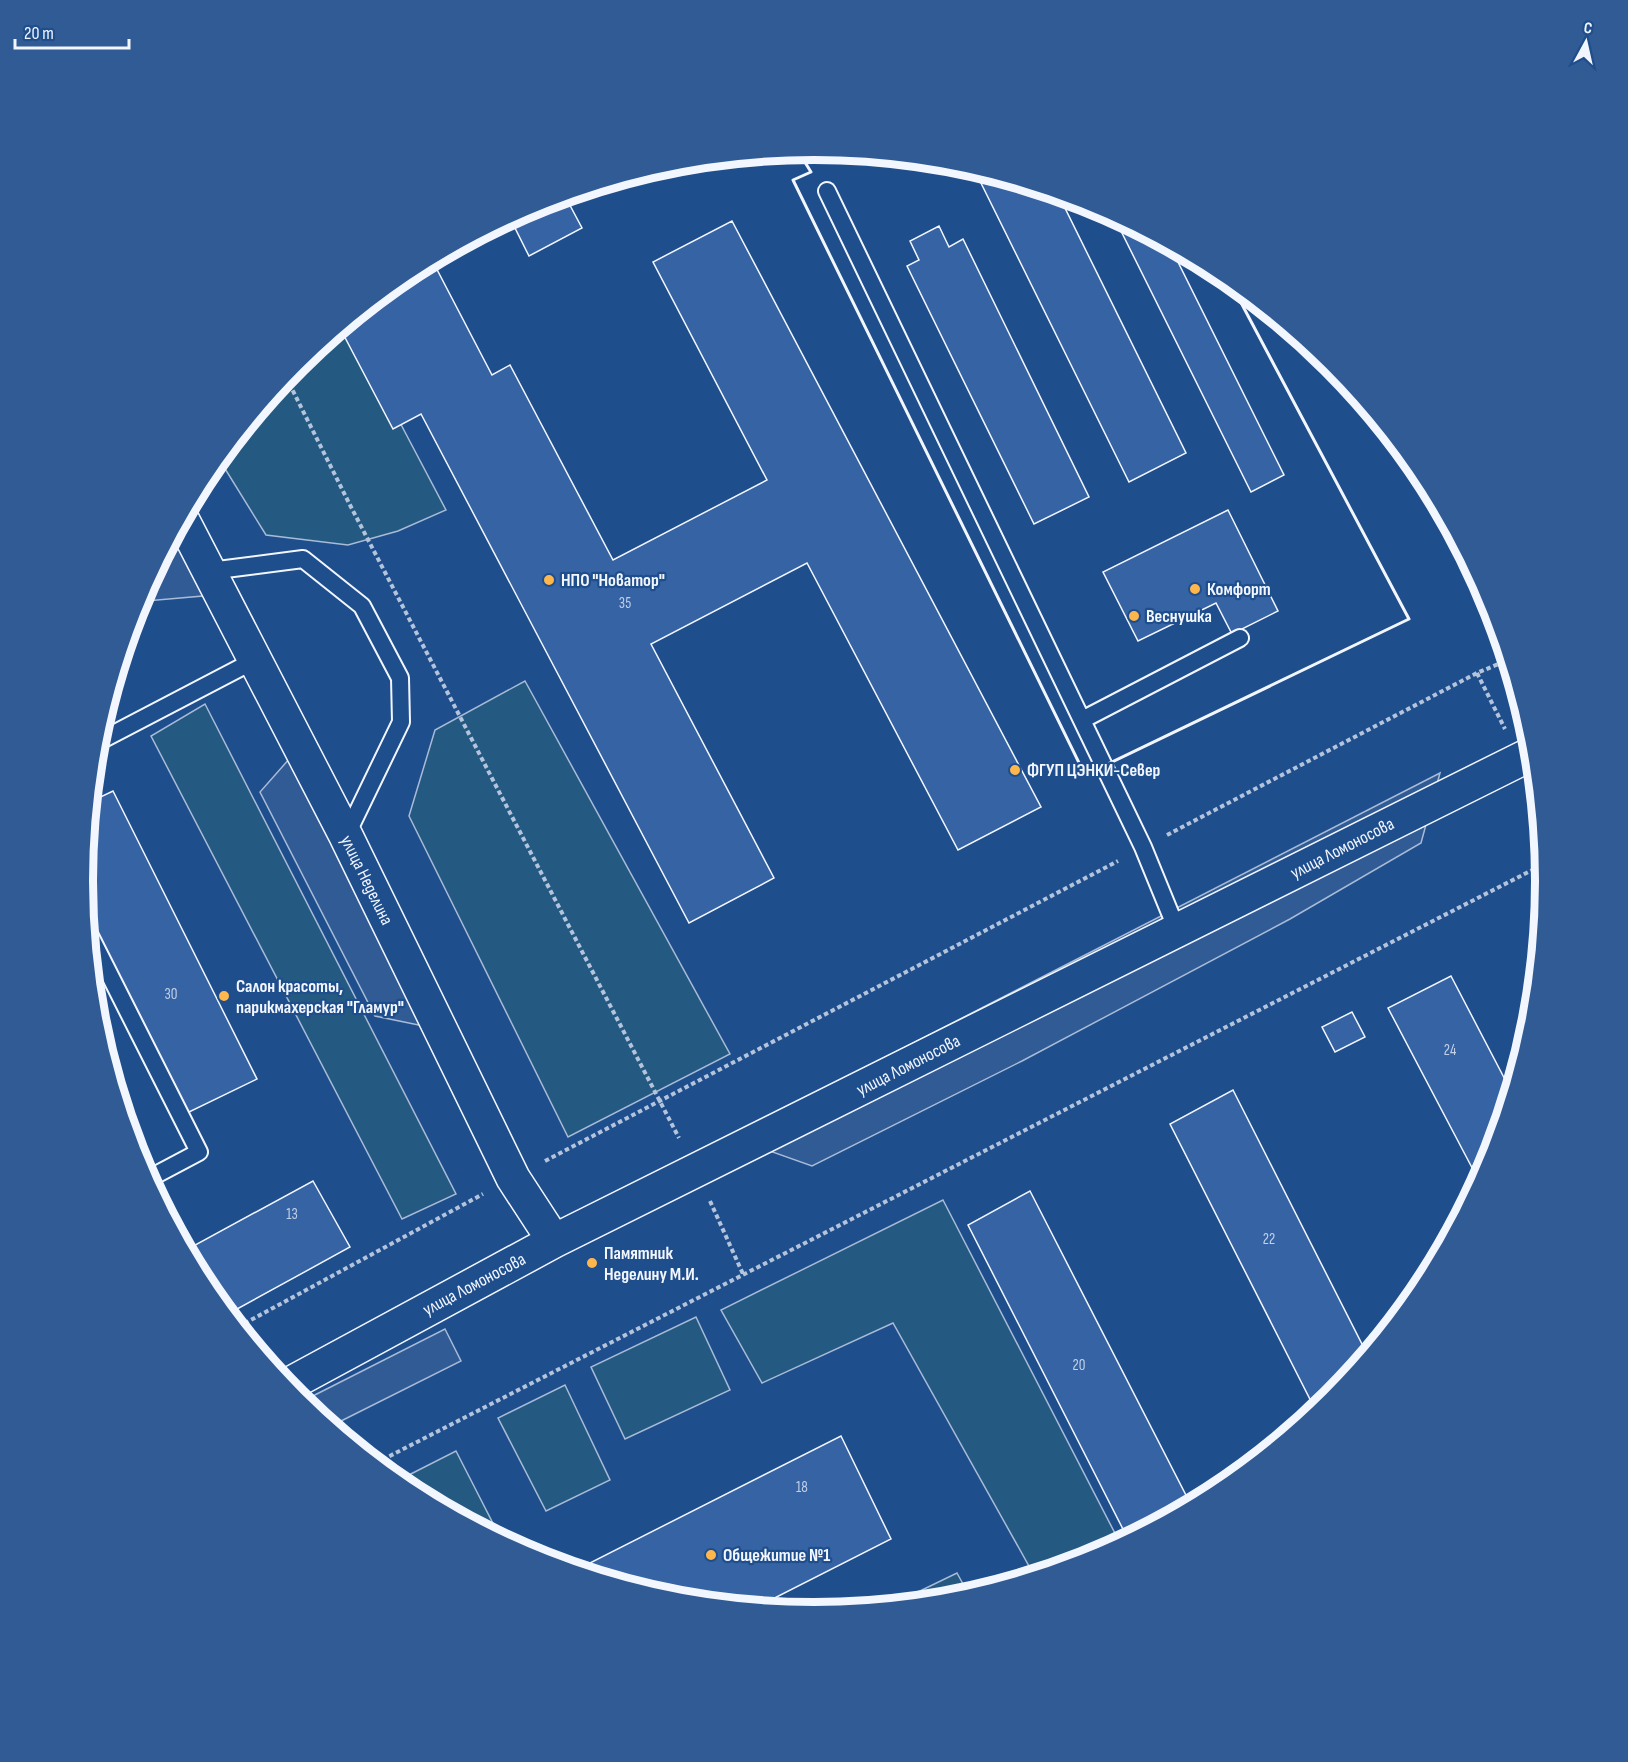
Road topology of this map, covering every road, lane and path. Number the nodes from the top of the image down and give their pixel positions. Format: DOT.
graph roads {
  1 [pos="827,191"];
  2 [pos="290,386"];
  3 [pos="186,527"];
  4 [pos="210,571"];
  5 [pos="1240,638"];
  6 [pos="255,660"];
  7 [pos="1501,663"];
  8 [pos="1082,720"];
  9 [pos="108,737"];
  10 [pos="1524,757"];
  11 [pos="346,836"];
  12 [pos="1143,847"];
  13 [pos="1534,869"];
  14 [pos="1177,930"];
  15 [pos="97,950"];
  16 [pos="660,1102"];
  17 [pos="697,1171"];
  18 [pos="156,1175"];
  19 [pos="513,1178"];
  20 [pos="554,1241"];
  21 [pos="743,1274"];
  22 [pos="245,1323"];
  23 [pos="295,1381"];
  24 [pos="384,1459"];
  1 -- 8 [label="lane"];
  2 -- 16 [label="path"];
  3 -- 4 [label="street, улица Неделина"];
  4 -- 6 [label="street, улица Неделина"];
  4 -- 11 [label="lane"];
  5 -- 8 [label="lane"];
  6 -- 9 [label="lane"];
  6 -- 11 [label="street, улица Неделина"];
  7 -- 12 [label="path"];
  8 -- 12 [label="lane"];
  10 -- 14 [label="street, улица Ломоносова"];
  11 -- 19 [label="street, улица Неделина"];
  12 -- 14 [label="lane"];
  12 -- 16 [label="path"];
  13 -- 21 [label="path"];
  14 -- 17 [label="street, улица Ломоносова"];
  15 -- 18 [label="lane"];
  16 -- 17 [label="path"];
  16 -- 19 [label="path"];
  17 -- 20 [label="street, улица Ломоносова"];
  17 -- 21 [label="path"];
  19 -- 20 [label="street, улица Неделина"];
  19 -- 22 [label="path"];
  20 -- 23 [label="street, улица Ломоносова"];
  21 -- 24 [label="path"];
}
